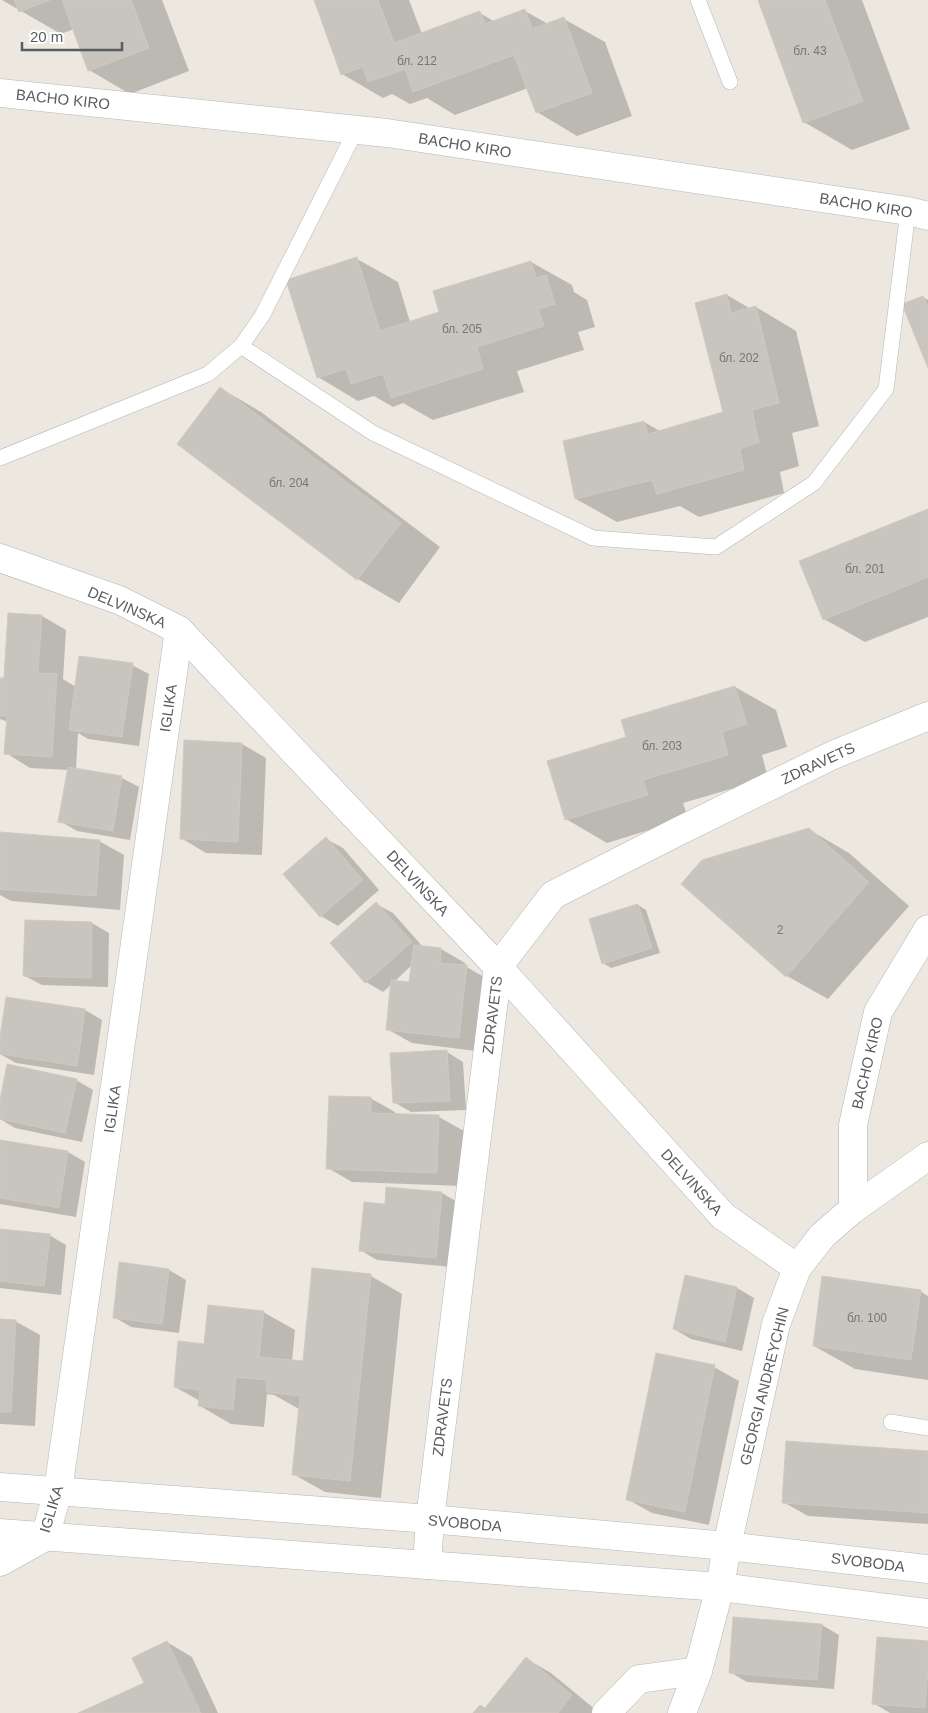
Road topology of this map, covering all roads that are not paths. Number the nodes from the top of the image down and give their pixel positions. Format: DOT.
graph roads {
  1 [pos="698,0"];
  2 [pos="730,82"];
  3 [pos="0,93"];
  4 [pos="356,130"];
  5 [pos="918,213"];
  6 [pos="241,346"];
  7 [pos="0,458"];
  8 [pos="0,558"];
  9 [pos="179,630"];
  10 [pos="928,716"];
  11 [pos="926,936"];
  12 [pos="498,967"];
  13 [pos="928,1156"];
  14 [pos="853,1209"];
  15 [pos="797,1268"];
  16 [pos="891,1422"];
  17 [pos="928,1428"];
  18 [pos="0,1487"];
  19 [pos="58,1491"];
  20 [pos="430,1520"];
  21 [pos="0,1533"];
  22 [pos="45,1537"];
  23 [pos="727,1546"];
  24 [pos="0,1562"];
  25 [pos="427,1565"];
  26 [pos="928,1569"];
  27 [pos="720,1587"];
  28 [pos="928,1613"];
  29 [pos="698,1671"];
  30 [pos="606,1713"];
  31 [pos="682,1713"];
  1 -- 2 [label="lane"];
  3 -- 4 [label="street, BACHO KIRO"];
  4 -- 5 [label="street, BACHO KIRO"];
  4 -- 6 [label="lane"];
  5 -- 6 [label="lane"];
  6 -- 7 [label="lane"];
  8 -- 9 [label="street, DELVINSKA"];
  9 -- 12 [label="street, DELVINSKA"];
  9 -- 19 [label="street, IGLIKA"];
  10 -- 12 [label="street, ZDRAVETS"];
  11 -- 14 [label="street, BACHO KIRO"];
  12 -- 15 [label="street, DELVINSKA"];
  12 -- 20 [label="street, ZDRAVETS"];
  13 -- 14 [label="street, GEORGI ANDREYCHIN"];
  14 -- 15 [label="street, GEORGI ANDREYCHIN"];
  15 -- 23 [label="street, GEORGI ANDREYCHIN"];
  16 -- 17 [label="lane"];
  18 -- 19 [label="street, SVOBODA"];
  19 -- 20 [label="street, SVOBODA"];
  19 -- 22 [label="street, IGLIKA"];
  20 -- 23 [label="street, SVOBODA"];
  20 -- 25 [label="street, ZDRAVETS"];
  21 -- 22 [label="street"];
  22 -- 24 [label="street, IGLIKA"];
  22 -- 25 [label="street"];
  23 -- 26 [label="street, SVOBODA"];
  23 -- 27 [label="street, GEORGI ANDREYCHIN"];
  25 -- 27 [label="street"];
  27 -- 28 [label="street"];
  27 -- 29 [label="street, GEORGI ANDREYCHIN"];
  29 -- 30 [label="street"];
  29 -- 31 [label="street, GEORGI ANDREYCHIN"];
}
